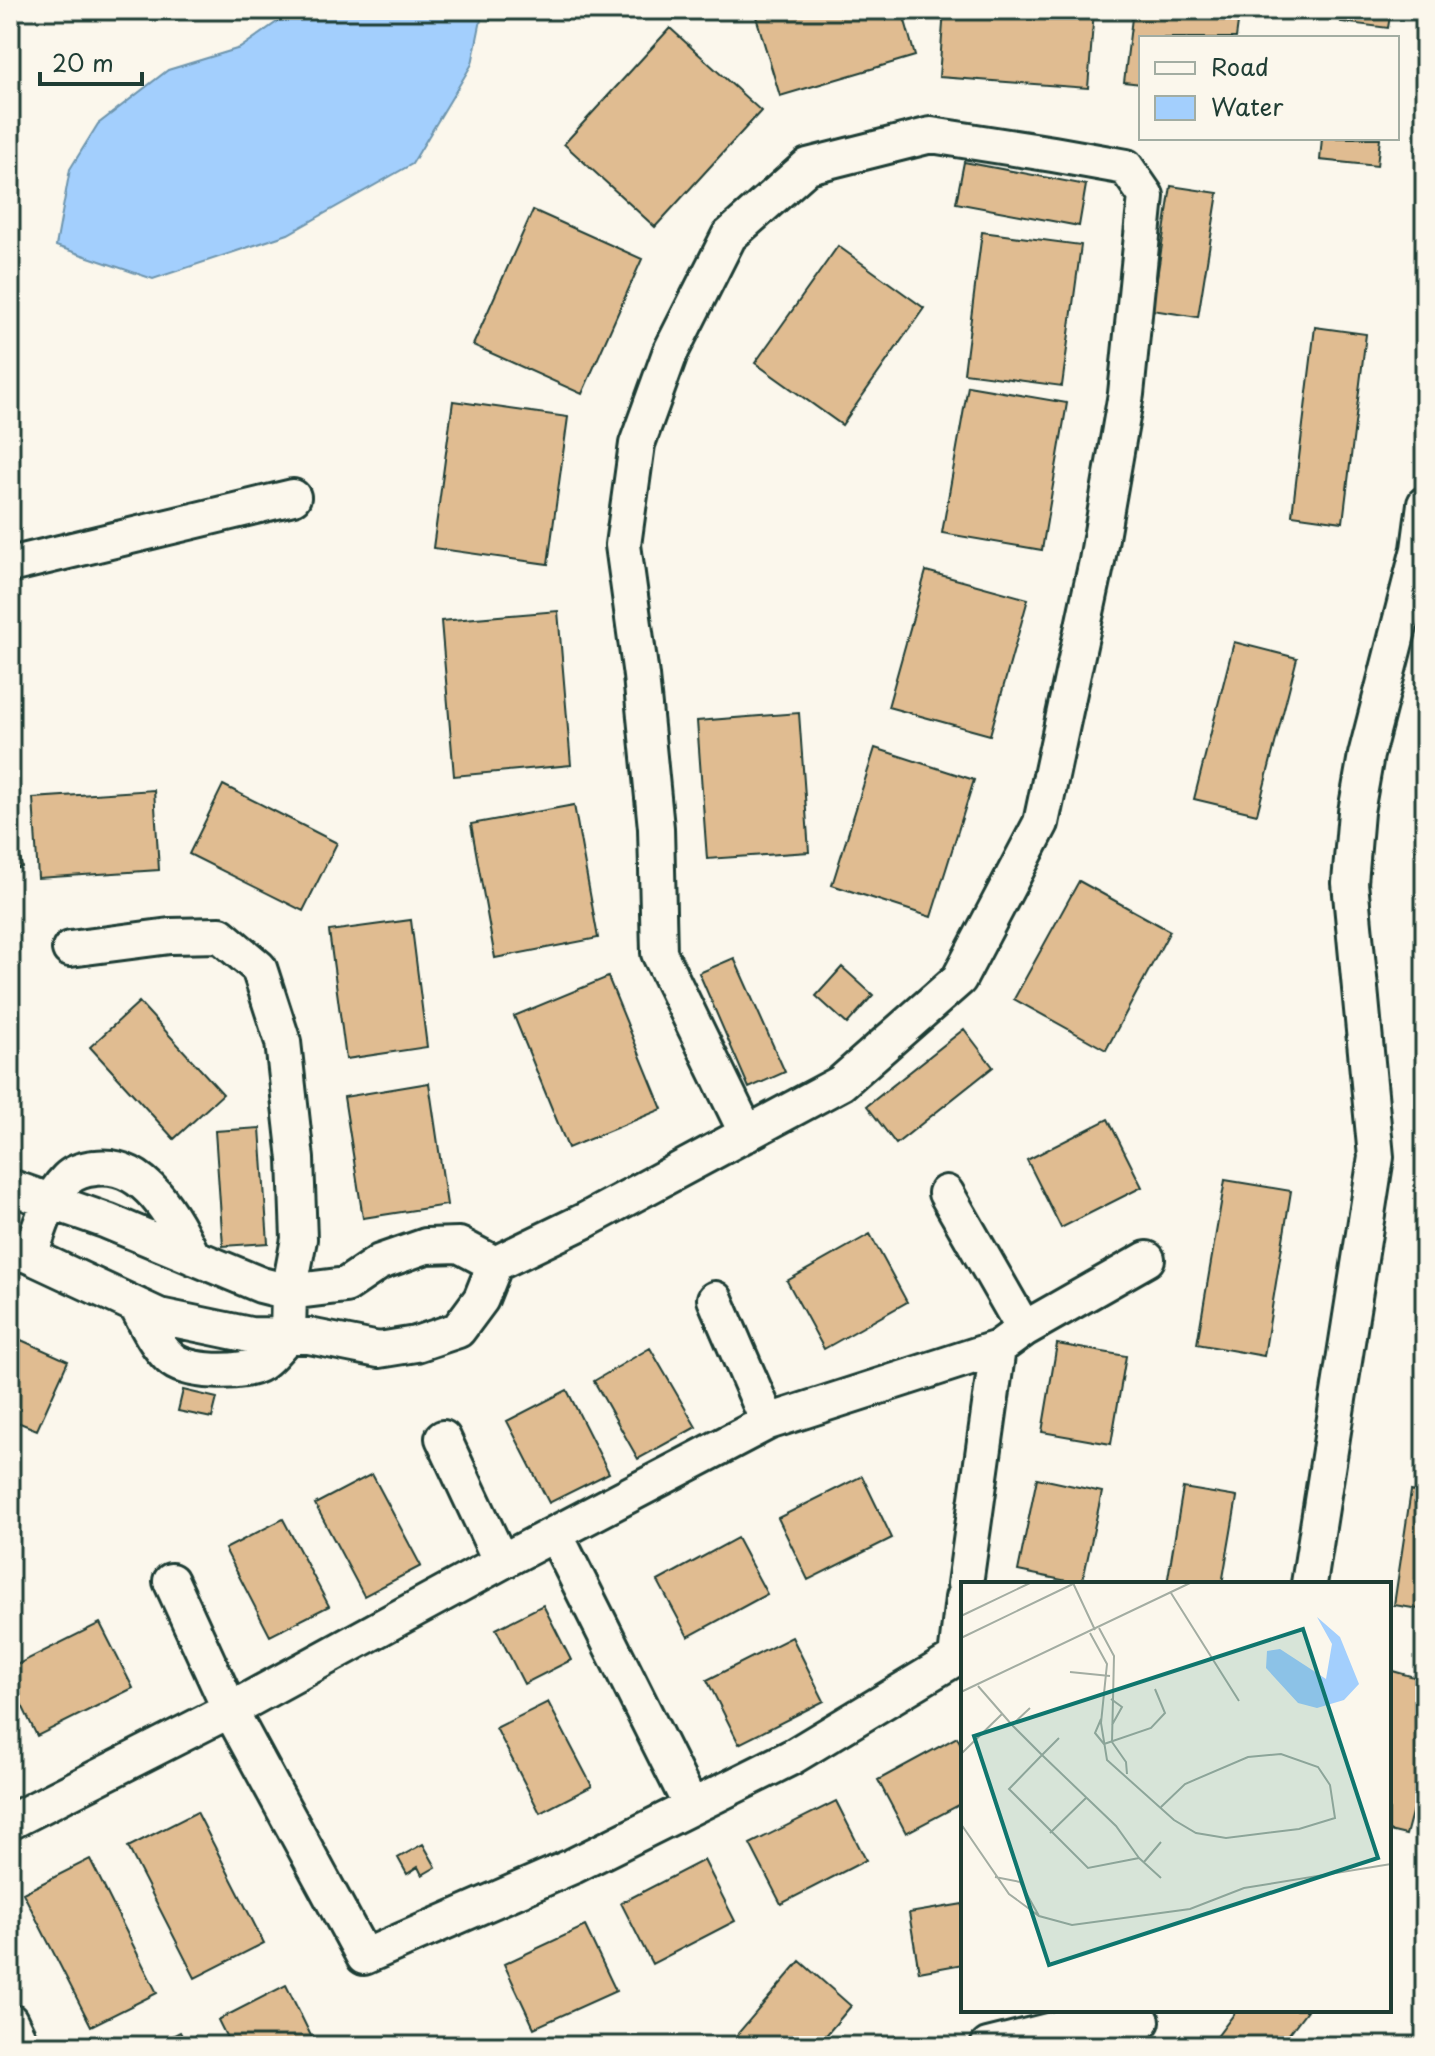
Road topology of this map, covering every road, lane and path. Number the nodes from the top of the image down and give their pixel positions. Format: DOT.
graph roads {
  1 [pos="293,497"];
  2 [pos="1425,504"];
  3 [pos="10,565"];
  4 [pos="70,949"];
  5 [pos="747,1134"];
  6 [pos="10,1187"];
  7 [pos="946,1193"];
  8 [pos="51,1200"];
  9 [pos="18,1249"];
  10 [pos="193,1257"];
  11 [pos="1147,1259"];
  12 [pos="495,1264"];
  13 [pos="289,1292"];
  14 [pos="715,1299"];
  15 [pos="288,1336"];
  16 [pos="1011,1338"];
  17 [pos="768,1422"];
  18 [pos="443,1438"];
  19 [pos="555,1534"];
  20 [pos="501,1562"];
  21 [pos="171,1581"];
  22 [pos="965,1582"];
  23 [pos="1309,1582"];
  24 [pos="961,1615"];
  25 [pos="230,1710"];
  26 [pos="691,1806"];
  27 [pos="10,1822"];
  28 [pos="1147,2016"];
  29 [pos="10,2021"];
  30 [pos="22,2046"];
  31 [pos="988,2046"];
  32 [pos="1118,2046"];
  1 -- 3 [label="street"];
  2 -- 23 [label="street"];
  4 -- 13 [label="street"];
  5 -- 5 [label="street"];
  5 -- 12 [label="street"];
  6 -- 8 [label="street"];
  7 -- 16 [label="street"];
  8 -- 9 [label="street"];
  8 -- 10 [label="street"];
  8 -- 10 [label="street"];
  9 -- 15 [label="street"];
  10 -- 13 [label="street"];
  11 -- 16 [label="street"];
  12 -- 13 [label="street"];
  12 -- 15 [label="street"];
  13 -- 15 [label="street"];
  14 -- 17 [label="street"];
  16 -- 17 [label="street"];
  16 -- 22 [label="street"];
  17 -- 19 [label="street"];
  18 -- 20 [label="street"];
  19 -- 20 [label="street"];
  19 -- 26 [label="street"];
  20 -- 25 [label="street"];
  21 -- 25 [label="street"];
  24 -- 26 [label="street"];
  25 -- 26 [label="street"];
  25 -- 27 [label="street"];
  28 -- 31 [label="street"];
  28 -- 32 [label="street"];
  29 -- 30 [label="street"];
}
